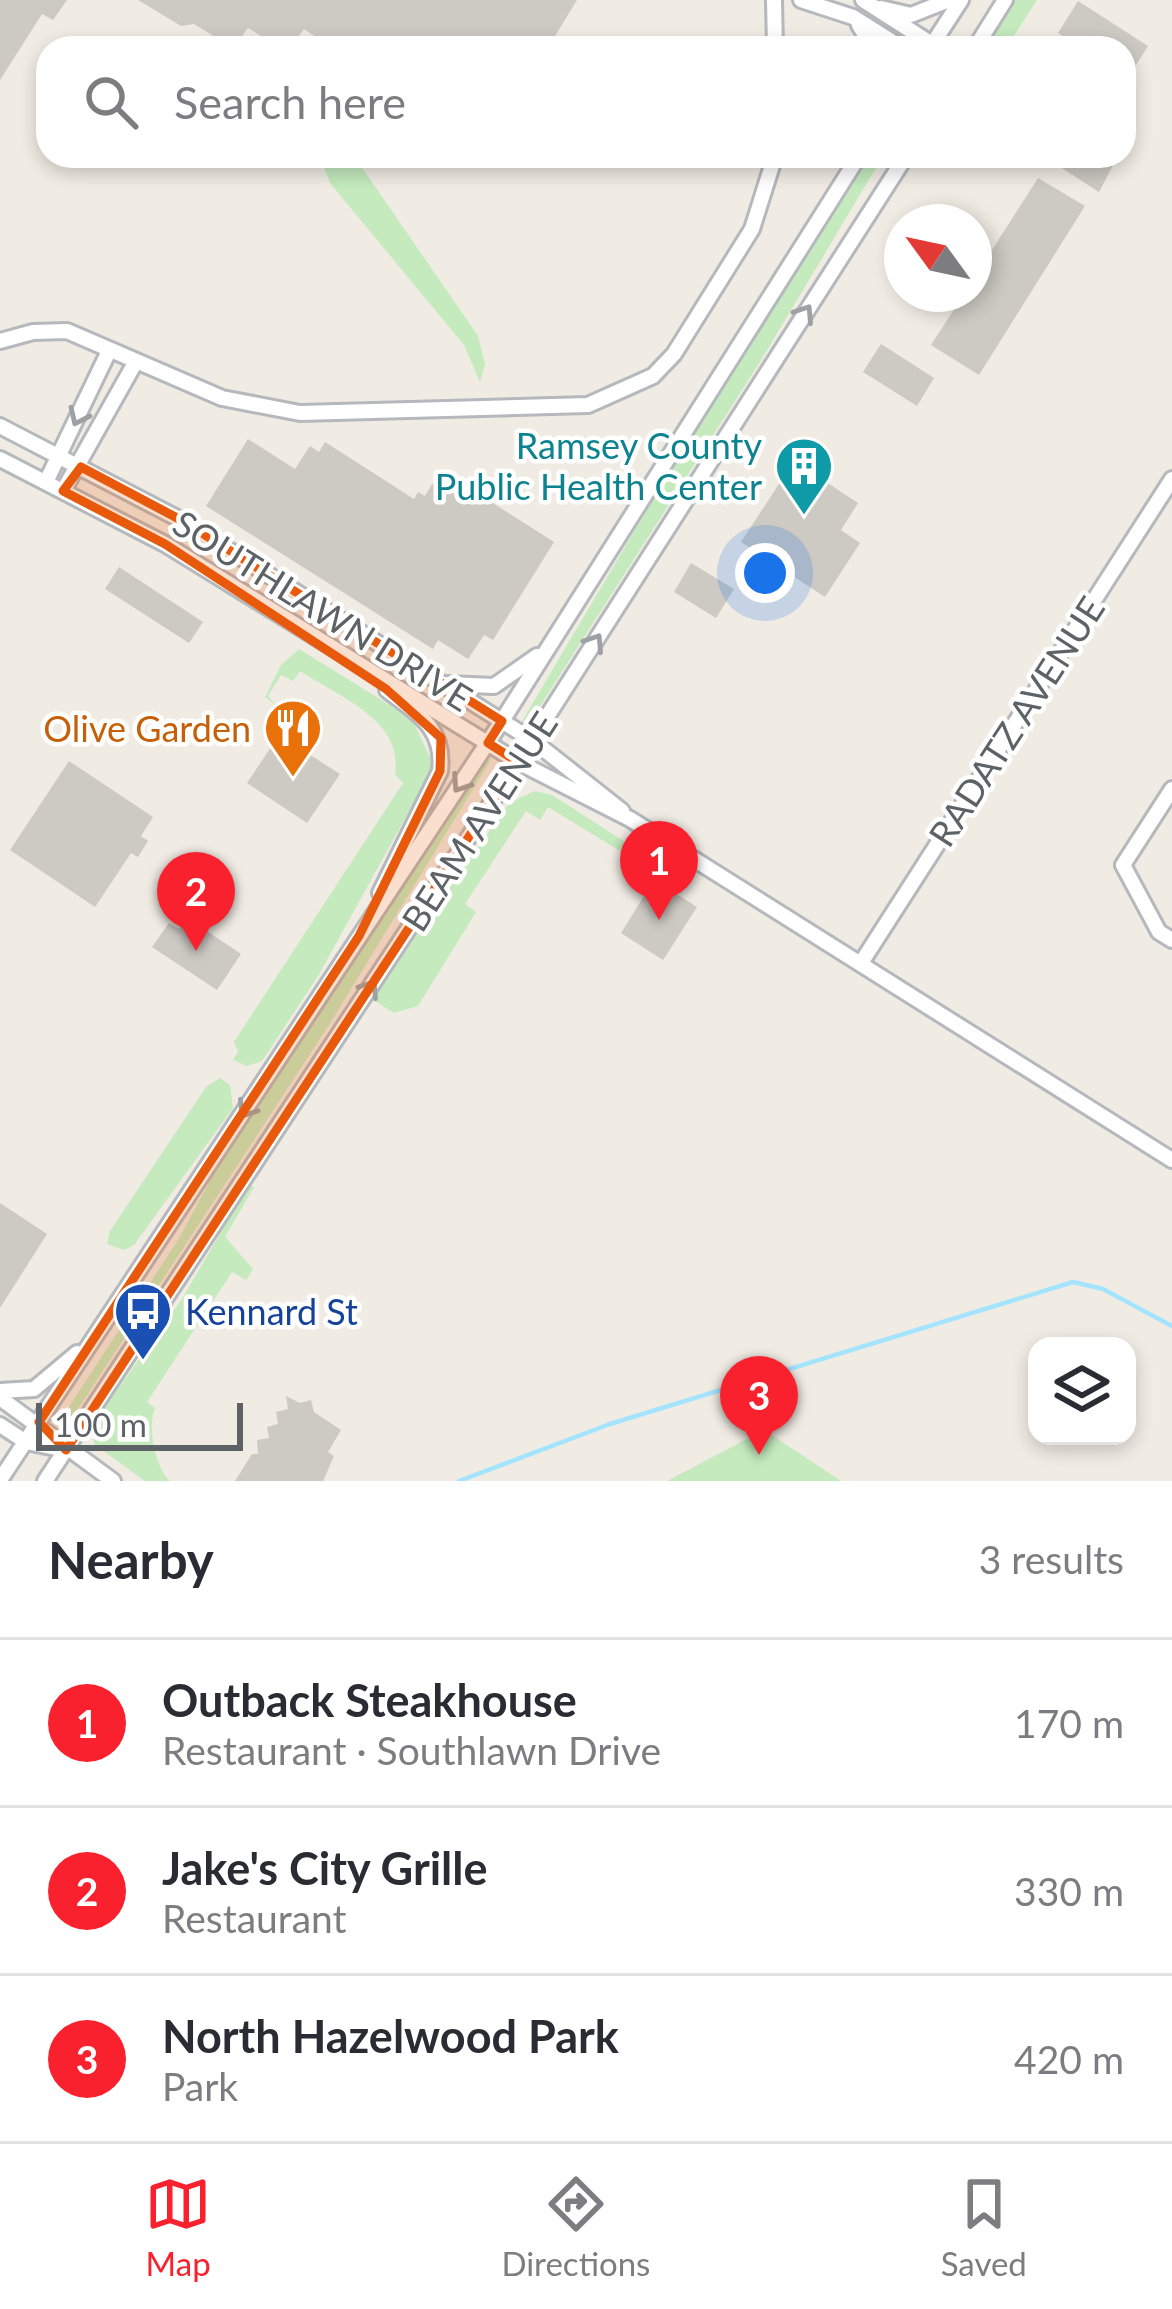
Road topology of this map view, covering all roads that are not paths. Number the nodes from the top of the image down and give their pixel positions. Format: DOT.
graph roads {
  1 [pos="774,0"];
  2 [pos="788,0"];
  3 [pos="801,0"];
  4 [pos="949,0"];
  5 [pos="961,0"];
  6 [pos="1005,0"];
  7 [pos="867,3"];
  8 [pos="853,17"];
  9 [pos="775,36"];
  10 [pos="865,36"];
  11 [pos="883,36"];
  12 [pos="917,36"];
  13 [pos="940,36"];
  14 [pos="982,36"];
  15 [pos="771,168"];
  16 [pos="851,168"];
  17 [pos="898,168"];
  18 [pos="0,341"];
  19 [pos="109,351"];
  20 [pos="135,363"];
  21 [pos="0,426"];
  22 [pos="59,457"];
  23 [pos="0,459"];
  24 [pos="81,467"];
  25 [pos="1172,479"];
  26 [pos="46,482"];
  27 [pos="63,490"];
  28 [pos="545,650"];
  29 [pos="352,659"];
  30 [pos="440,682"];
  31 [pos="502,721"];
  32 [pos="532,740"];
  33 [pos="488,742"];
  34 [pos="518,762"];
  35 [pos="1172,789"];
  36 [pos="630,819"];
  37 [pos="359,937"];
  38 [pos="1172,940"];
  39 [pos="861,962"];
  40 [pos="1172,1160"];
  41 [pos="98,1333"];
  42 [pos="0,1395"];
  43 [pos="39,1422"];
  44 [pos="0,1425"];
  45 [pos="26,1442"];
  46 [pos="66,1450"];
  47 [pos="0,1480"];
  48 [pos="45,1481"];
  49 [pos="113,1481"];
  1 -- 2 [label="street"];
  1 -- 9 [label="street"];
  3 -- 8 [label="street"];
  4 -- 7 [label="street"];
  5 -- 13 [label="street"];
  6 -- 14 [label="street"];
  7 -- 12 [label="street"];
  8 -- 10 [label="street"];
  8 -- 11 [label="street"];
  15 -- 20 [label="street"];
  16 -- 28 [label="street, BEAM AVENUE"];
  32 -- 17 [label="street, BEAM AVENUE, one-way"];
  18 -- 19 [label="street"];
  19 -- 20 [label="street"];
  19 -- 22 [label="street, one-way"];
  20 -- 24 [label="street"];
  21 -- 22 [label="street, SOUTHLAWN DRIVE"];
  22 -- 24 [label="street, SOUTHLAWN DRIVE"];
  22 -- 26 [label="street"];
  23 -- 26 [label="street, SOUTHLAWN DRIVE"];
  24 -- 27 [label="street"];
  24 -- 30 [label="street, SOUTHLAWN DRIVE"];
  25 -- 39 [label="street, RADATZ AVENUE"];
  26 -- 27 [label="street, SOUTHLAWN DRIVE"];
  27 -- 29 [label="street, SOUTHLAWN DRIVE"];
  28 -- 30 [label="street"];
  28 -- 31 [label="street, BEAM AVENUE"];
  29 -- 33 [label="street, SOUTHLAWN DRIVE"];
  29 -- 37 [label="street"];
  30 -- 31 [label="street, SOUTHLAWN DRIVE"];
  31 -- 32 [label="street, SOUTHLAWN DRIVE"];
  31 -- 33 [label="street, BEAM AVENUE"];
  32 -- 34 [label="street, BEAM AVENUE"];
  32 -- 36 [label="street, SOUTHLAWN DRIVE"];
  33 -- 34 [label="street, SOUTHLAWN DRIVE"];
  33 -- 37 [label="street, BEAM AVENUE, one-way"];
  34 -- 36 [label="street, SOUTHLAWN DRIVE"];
  46 -- 34 [label="street, BEAM AVENUE, one-way"];
  35 -- 38 [label="street"];
  36 -- 39 [label="street, SOUTHLAWN DRIVE"];
  37 -- 41 [label="street, BEAM AVENUE, one-way"];
  39 -- 40 [label="street, SOUTHLAWN DRIVE"];
  41 -- 42 [label="street"];
  41 -- 43 [label="street, BEAM AVENUE"];
  42 -- 43 [label="street"];
  43 -- 45 [label="street, BEAM AVENUE"];
  43 -- 46 [label="street"];
  44 -- 45 [label="street"];
  45 -- 46 [label="street"];
  45 -- 47 [label="street, BEAM AVENUE"];
  46 -- 48 [label="street, BEAM AVENUE"];
  46 -- 49 [label="street"];
}
